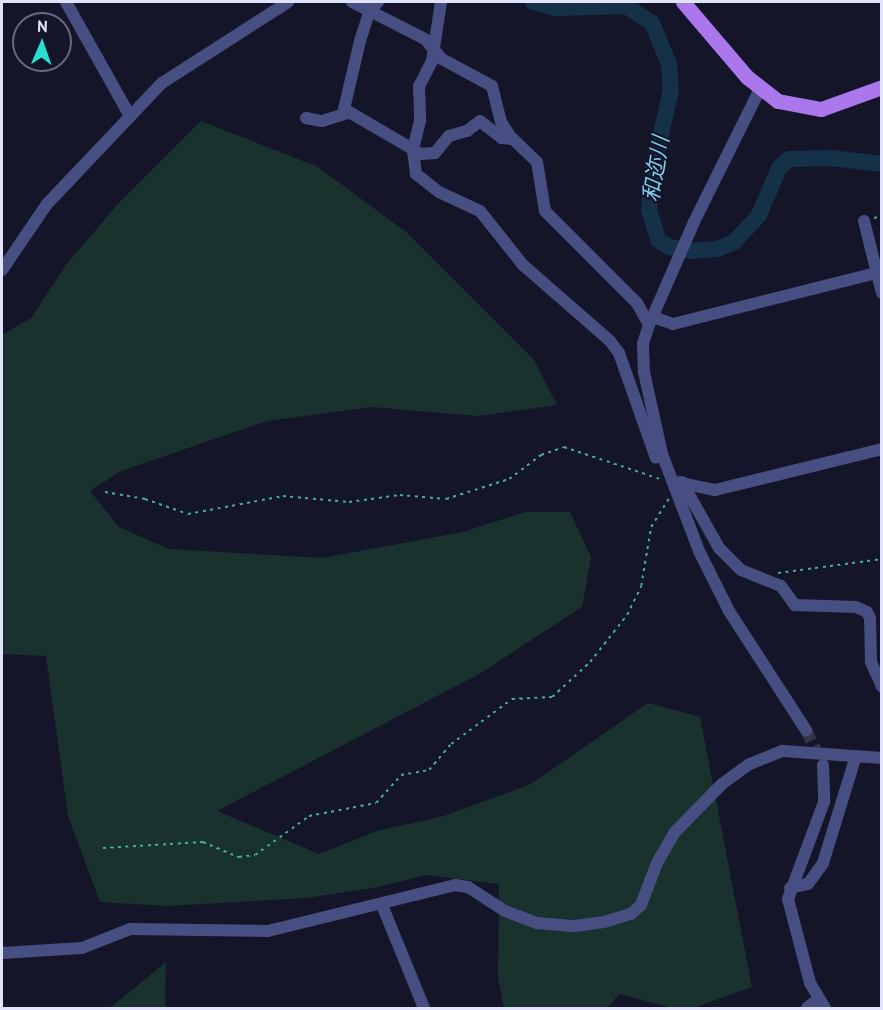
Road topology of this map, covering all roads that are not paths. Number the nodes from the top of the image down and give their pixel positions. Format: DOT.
graph roads {
  1 [pos="66,2"];
  2 [pos="288,2"];
  3 [pos="352,2"];
  4 [pos="441,2"];
  5 [pos="683,2"];
  6 [pos="374,6"];
  7 [pos="434,49"];
  8 [pos="882,87"];
  9 [pos="760,89"];
  10 [pos="349,113"];
  11 [pos="130,116"];
  12 [pos="306,118"];
  13 [pos="512,139"];
  14 [pos="414,150"];
  15 [pos="864,221"];
  16 [pos="2,270"];
  17 [pos="876,273"];
  18 [pos="882,293"];
  19 [pos="651,321"];
  20 [pos="882,449"];
  21 [pos="674,484"];
  22 [pos="882,687"];
  23 [pos="806,730"];
  24 [pos="856,756"];
  25 [pos="882,758"];
  26 [pos="823,765"];
  27 [pos="790,888"];
  28 [pos="382,905"];
  29 [pos="2,953"];
  30 [pos="821,1004"];
  31 [pos="424,1008"];
  32 [pos="807,1008"];
  1 -- 11 [label="street"];
  2 -- 11 [label="street"];
  3 -- 6 [label="street"];
  4 -- 7 [label="street"];
  5 -- 9 [label="main road"];
  6 -- 7 [label="street"];
  6 -- 10 [label="street"];
  7 -- 13 [label="street"];
  7 -- 14 [label="street"];
  8 -- 9 [label="main road"];
  9 -- 19 [label="street"];
  10 -- 12 [label="street"];
  10 -- 14 [label="street"];
  11 -- 16 [label="street"];
  13 -- 14 [label="street"];
  13 -- 19 [label="street"];
  14 -- 21 [label="street"];
  15 -- 17 [label="street"];
  17 -- 18 [label="street"];
  17 -- 19 [label="street"];
  19 -- 21 [label="street"];
  20 -- 21 [label="street"];
  21 -- 22 [label="street"];
  21 -- 23 [label="street"];
  24 -- 25 [label="street"];
  24 -- 27 [label="street"];
  24 -- 28 [label="street"];
  26 -- 27 [label="street"];
  27 -- 30 [label="street"];
  28 -- 29 [label="street"];
  28 -- 31 [label="street"];
  30 -- 32 [label="street"];
}
